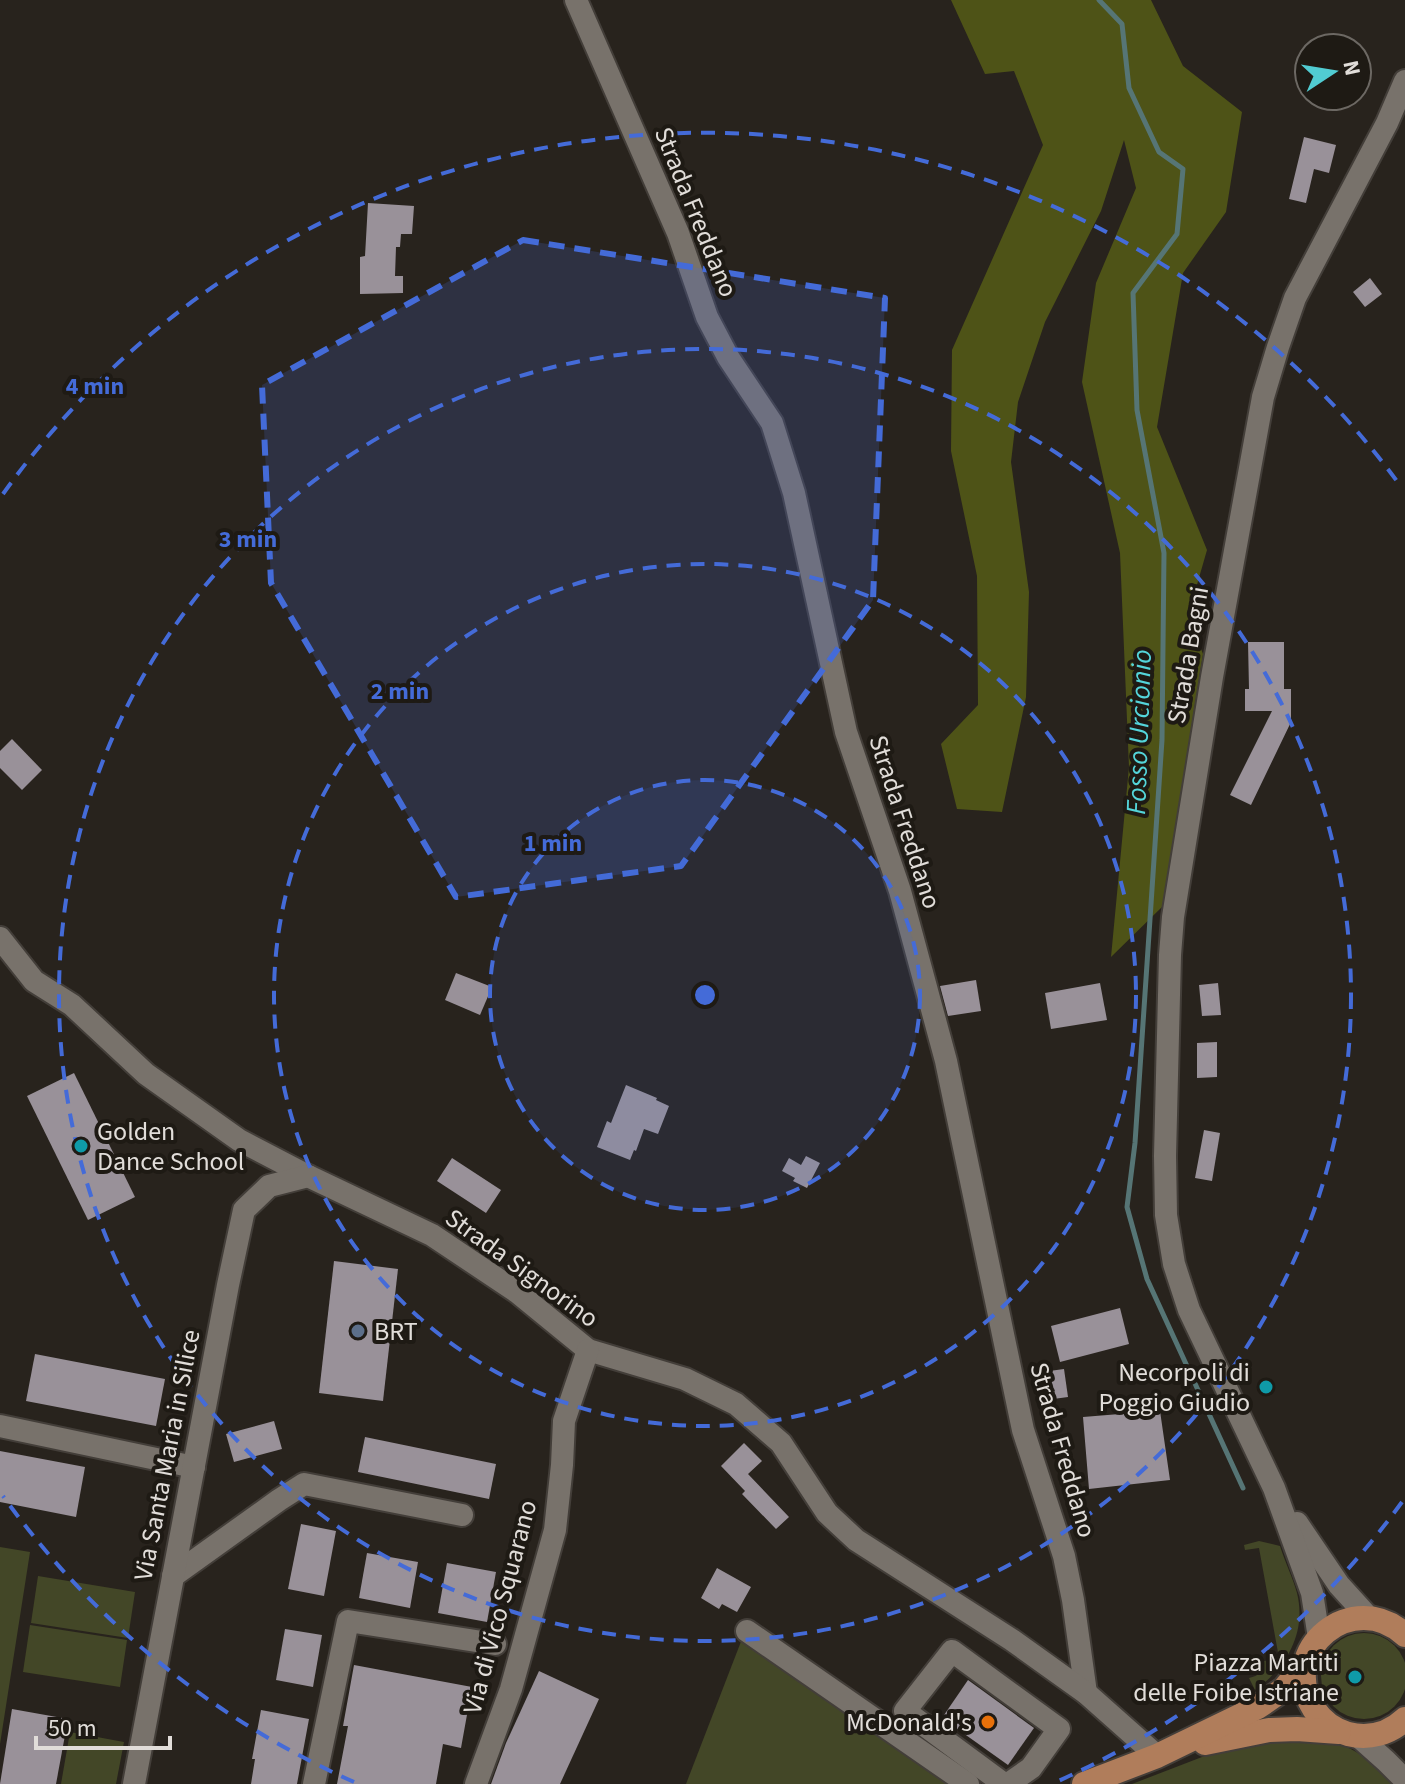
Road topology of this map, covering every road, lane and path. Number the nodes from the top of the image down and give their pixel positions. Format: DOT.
graph roads {
  1 [pos="576,0"];
  2 [pos="1405,81"];
  3 [pos="0,938"];
  4 [pos="308,1176"];
  5 [pos="588,1350"];
  6 [pos="0,1426"];
  7 [pos="194,1467"];
  8 [pos="1274,1488"];
  9 [pos="462,1515"];
  10 [pos="173,1576"];
  11 [pos="1369,1618"];
  12 [pos="747,1631"];
  13 [pos="1403,1631"];
  14 [pos="1319,1638"];
  15 [pos="495,1644"];
  16 [pos="1306,1662"];
  17 [pos="1086,1693"];
  18 [pos="1405,1719"];
  19 [pos="1350,1734"];
  20 [pos="1157,1756"];
  21 [pos="1037,1776"];
  22 [pos="1405,1780"];
  23 [pos="134,1784"];
  24 [pos="314,1784"];
  25 [pos="476,1784"];
  26 [pos="968,1784"];
  27 [pos="1006,1784"];
  28 [pos="1084,1784"];
  1 -- 17 [label="street, Strada Freddano"];
  2 -- 8 [label="street, Strada Bagni"];
  3 -- 4 [label="street, Strada Signorino"];
  4 -- 5 [label="street, Strada Signorino"];
  4 -- 7 [label="street, Via Santa Maria in Silice"];
  5 -- 17 [label="street, Strada Signorino"];
  5 -- 25 [label="street, Via di Vico Squarano"];
  6 -- 7 [label="street"];
  7 -- 10 [label="street, Via Santa Maria in Silice"];
  8 -- 11 [label="street, Strada Bagni"];
  8 -- 14 [label="street, Strada Bagni"];
  9 -- 10 [label="street"];
  10 -- 23 [label="street, Via Santa Maria in Silice"];
  11 -- 13 [label="main road"];
  11 -- 14 [label="main road"];
  12 -- 26 [label="street"];
  14 -- 16 [label="main road"];
  15 -- 24 [label="street"];
  16 -- 19 [label="main road"];
  16 -- 20 [label="main road"];
  17 -- 20 [label="street, Strada Signorino"];
  18 -- 19 [label="main road"];
  19 -- 20 [label="main road"];
  19 -- 22 [label="street"];
  20 -- 28 [label="main road"];
  21 -- 27 [label="street"];
  21 -- 27 [label="street"];
}
